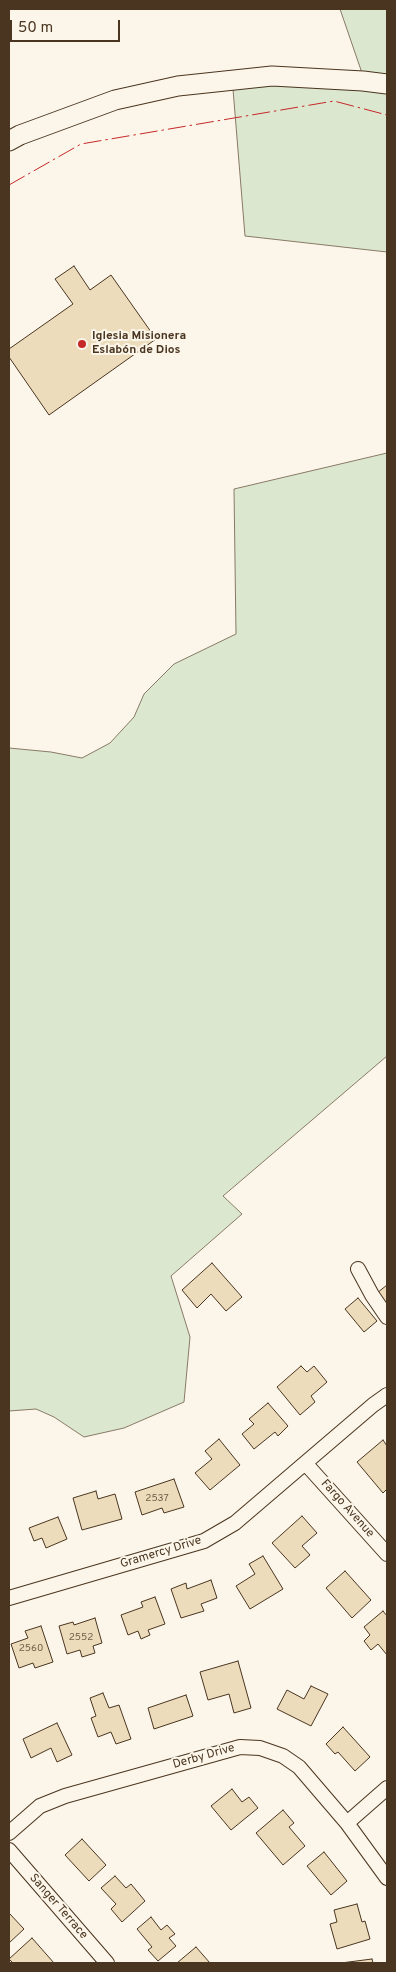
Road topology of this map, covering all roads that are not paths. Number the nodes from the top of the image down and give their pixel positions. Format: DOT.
graph roads {
  1 [pos="387,84"];
  2 [pos="9,141"];
  3 [pos="358,1269"];
  4 [pos="387,1317"];
  5 [pos="387,1395"];
  6 [pos="306,1464"];
  7 [pos="387,1554"];
  8 [pos="9,1598"];
  9 [pos="387,1788"];
  10 [pos="347,1823"];
  11 [pos="9,1833"];
  12 [pos="9,1850"];
  13 [pos="387,1878"];
  14 [pos="107,1963"];
  1 -- 2 [label="street"];
  3 -- 4 [label="street"];
  5 -- 6 [label="street, Gramercy Drive"];
  6 -- 7 [label="street, Fargo Avenue"];
  6 -- 8 [label="street, Gramercy Drive"];
  9 -- 10 [label="street"];
  10 -- 11 [label="street, Derby Drive"];
  10 -- 13 [label="street, Derby Drive"];
  12 -- 14 [label="street, Sanger Terrace"];
}
